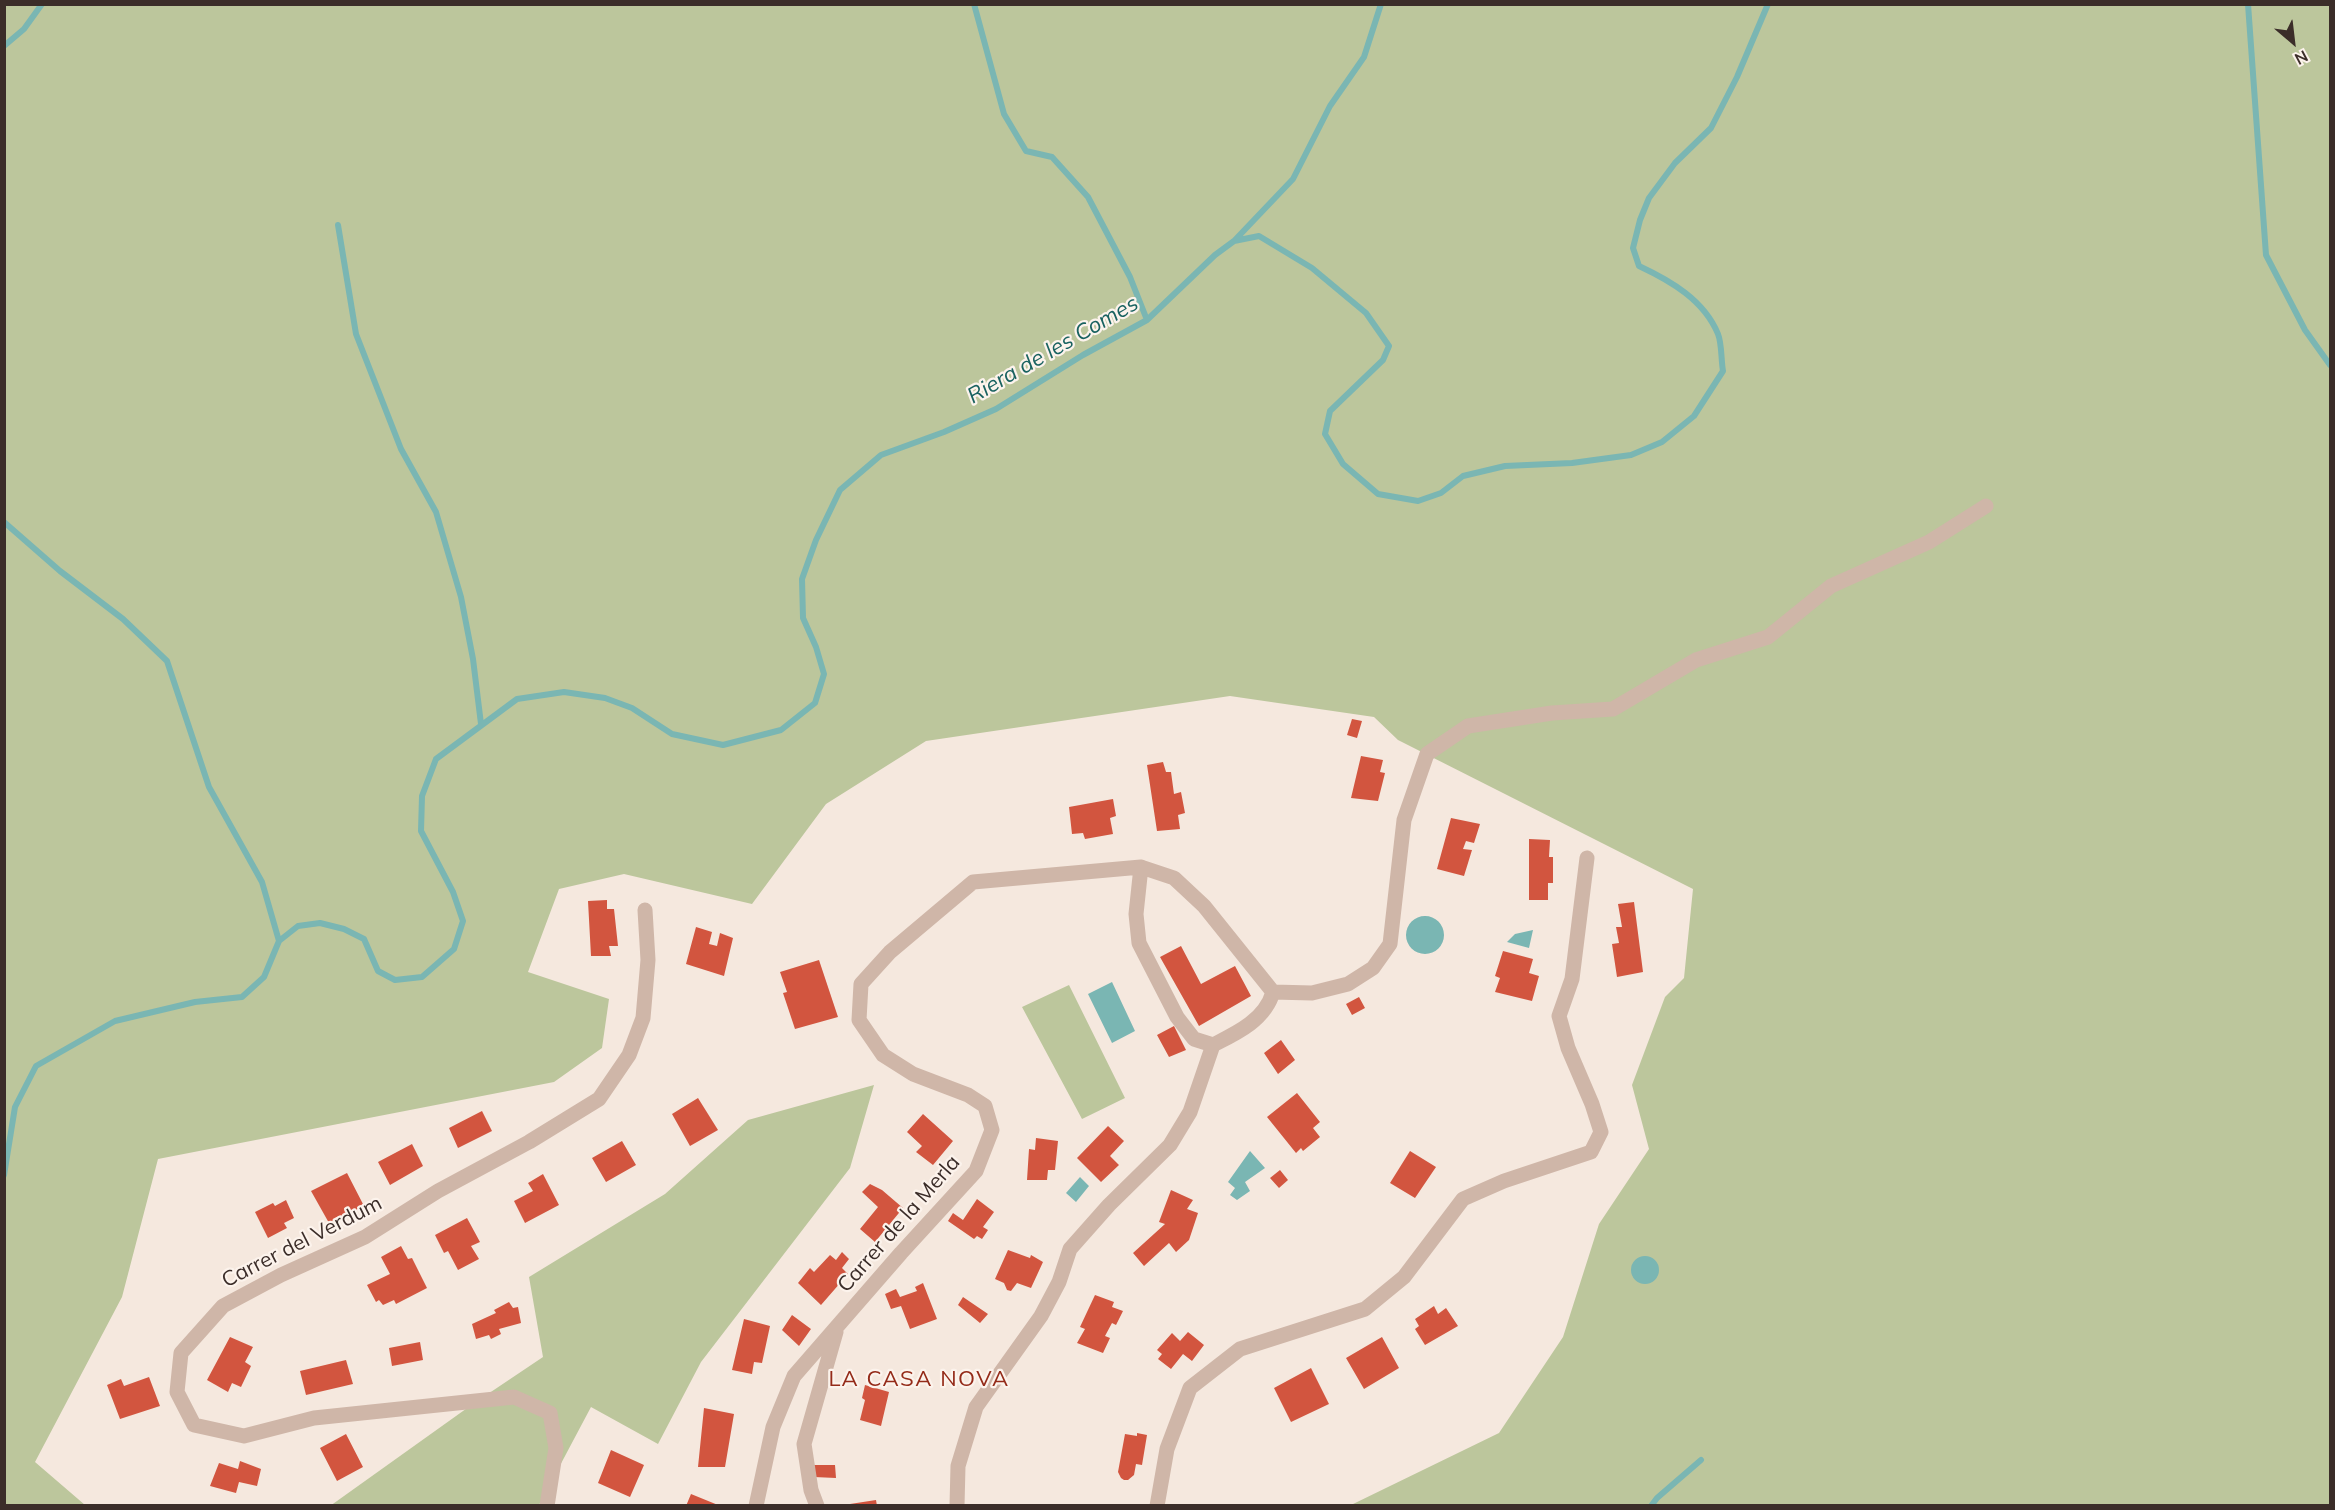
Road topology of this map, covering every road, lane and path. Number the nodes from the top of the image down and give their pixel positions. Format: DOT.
graph roads {
  1 [pos="1986,506"];
  2 [pos="1587,858"];
  3 [pos="1141,867"];
  4 [pos="645,910"];
  5 [pos="1272,998"];
  6 [pos="1213,1045"];
  7 [pos="838,1326"];
  8 [pos="546,1506"];
  9 [pos="756,1506"];
  10 [pos="817,1506"];
  11 [pos="957,1506"];
  12 [pos="1157,1506"];
  1 -- 5 [label="street"];
  2 -- 12 [label="street"];
  3 -- 5 [label="street, Carrer de la Merla"];
  3 -- 6 [label="street"];
  3 -- 7 [label="street, Carrer de la Merla"];
  4 -- 8 [label="street, Carrer del Verdum"];
  5 -- 6 [label="street"];
  6 -- 11 [label="street"];
  7 -- 9 [label="street, Carrer de la Merla"];
  7 -- 10 [label="street"];
}
